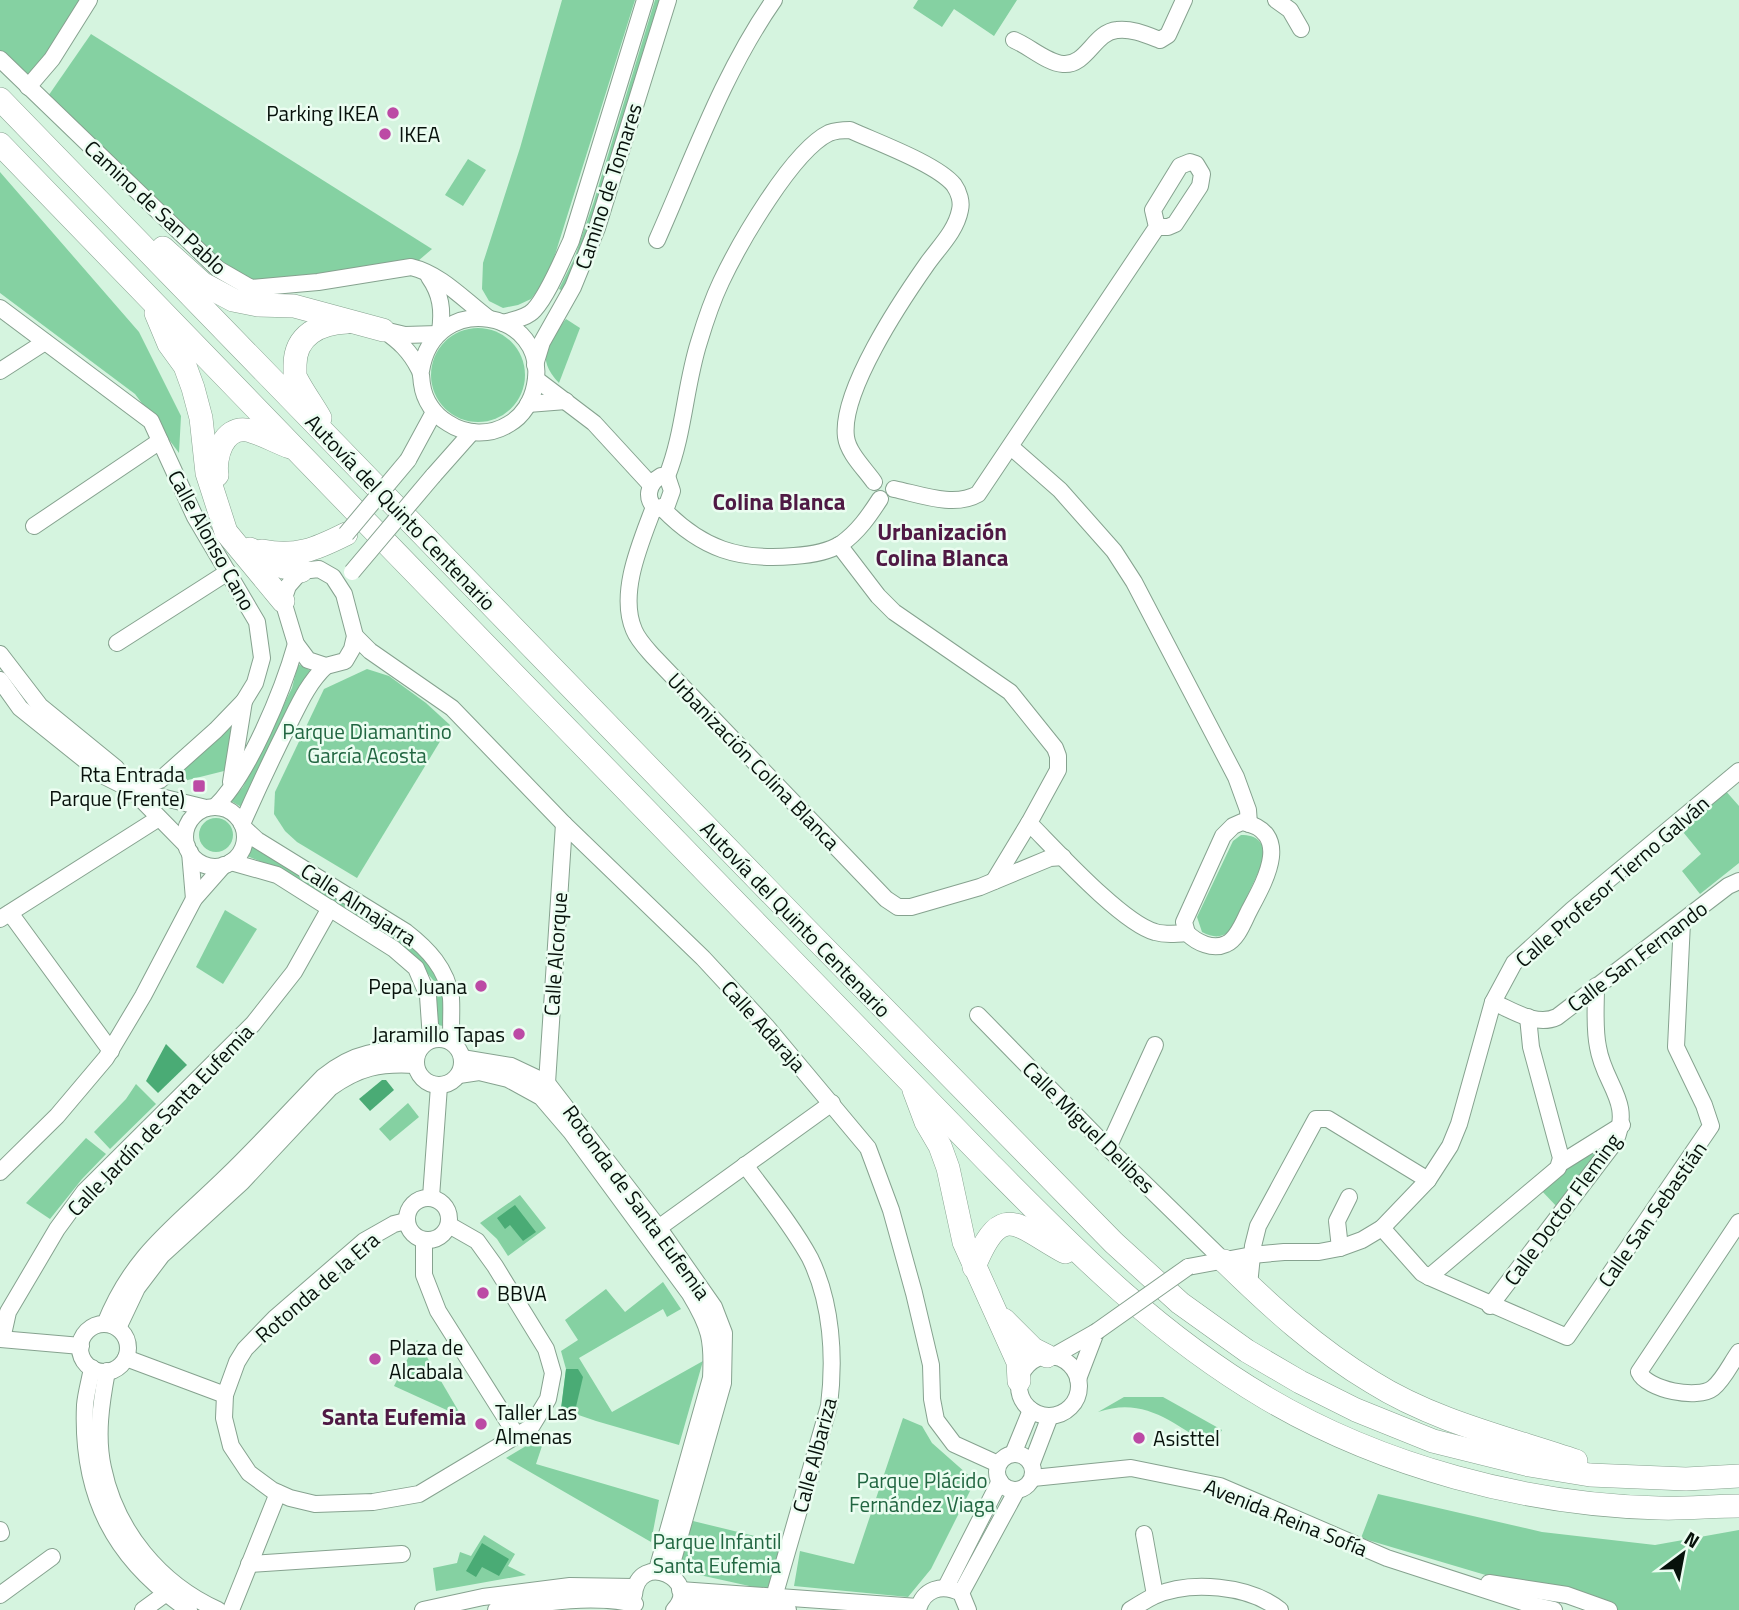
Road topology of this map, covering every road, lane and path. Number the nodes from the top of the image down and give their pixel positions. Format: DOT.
graph roads {
  1 [pos="89,0"];
  2 [pos="645,0"];
  3 [pos="667,0"];
  4 [pos="774,0"];
  5 [pos="1184,0"];
  6 [pos="1276,0"];
  7 [pos="1301,29"];
  8 [pos="1014,40"];
  9 [pos="0,59"];
  10 [pos="28,87"];
  11 [pos="0,99"];
  12 [pos="0,144"];
  13 [pos="76,176"];
  14 [pos="1157,227"];
  15 [pos="657,240"];
  16 [pos="423,270"];
  17 [pos="151,300"];
  18 [pos="0,308"];
  19 [pos="495,320"];
  20 [pos="357,322"];
  21 [pos="383,330"];
  22 [pos="439,332"];
  23 [pos="45,342"];
  24 [pos="0,371"];
  25 [pos="421,371"];
  26 [pos="536,372"];
  27 [pos="566,401"];
  28 [pos="528,404"];
  29 [pos="435,412"];
  30 [pos="472,432"];
  31 [pos="160,441"];
  32 [pos="336,445"];
  33 [pos="1011,447"];
  34 [pos="296,450"];
  35 [pos="667,476"];
  36 [pos="874,482"];
  37 [pos="651,485"];
  38 [pos="894,489"];
  39 [pos="880,499"];
  40 [pos="658,508"];
  41 [pos="34,526"];
  42 [pos="346,534"];
  43 [pos="839,545"];
  44 [pos="249,549"];
  45 [pos="310,570"];
  46 [pos="228,572"];
  47 [pos="344,594"];
  48 [pos="283,601"];
  49 [pos="355,636"];
  50 [pos="117,643"];
  51 [pos="296,644"];
  52 [pos="0,654"];
  53 [pos="345,660"];
  54 [pos="391,664"];
  55 [pos="326,666"];
  56 [pos="0,680"];
  57 [pos="244,701"];
  58 [pos="1739,771"];
  59 [pos="231,787"];
  60 [pos="132,790"];
  61 [pos="210,808"];
  62 [pos="159,818"];
  63 [pos="1029,823"];
  64 [pos="564,824"];
  65 [pos="1249,824"];
  66 [pos="243,826"];
  67 [pos="188,849"];
  68 [pos="1063,857"];
  69 [pos="227,864"];
  70 [pos="994,881"];
  71 [pos="1739,881"];
  72 [pos="194,899"];
  73 [pos="330,908"];
  74 [pos="5,916"];
  75 [pos="1682,922"];
  76 [pos="1187,933"];
  77 [pos="1595,986"];
  78 [pos="1493,1002"];
  79 [pos="978,1015"];
  80 [pos="1528,1017"];
  81 [pos="431,1039"];
  82 [pos="452,1042"];
  83 [pos="1154,1045"];
  84 [pos="110,1051"];
  85 [pos="417,1058"];
  86 [pos="462,1058"];
  87 [pos="459,1075"];
  88 [pos="547,1083"];
  89 [pos="911,1083"];
  90 [pos="439,1086"];
  91 [pos="832,1103"];
  92 [pos="1622,1125"];
  93 [pos="1108,1148"];
  94 [pos="1560,1163"];
  95 [pos="745,1165"];
  96 [pos="0,1172"];
  97 [pos="1428,1180"];
  98 [pos="1349,1197"];
  99 [pos="431,1198"];
  100 [pos="406,1221"];
  101 [pos="1739,1222"];
  102 [pos="449,1225"];
  103 [pos="1382,1228"];
  104 [pos="653,1231"];
  105 [pos="1201,1239"];
  106 [pos="424,1240"];
  107 [pos="1340,1248"];
  108 [pos="1252,1255"];
  109 [pos="1224,1261"];
  110 [pos="974,1267"];
  111 [pos="1093,1267"];
  112 [pos="1188,1267"];
  113 [pos="1429,1277"];
  114 [pos="1249,1285"];
  115 [pos="1490,1306"];
  116 [pos="996,1313"];
  117 [pos="111,1326"];
  118 [pos="1096,1332"];
  119 [pos="1,1339"];
  120 [pos="80,1346"];
  121 [pos="1739,1352"];
  122 [pos="1050,1357"];
  123 [pos="126,1358"];
  124 [pos="99,1370"];
  125 [pos="1078,1379"];
  126 [pos="1019,1381"];
  127 [pos="225,1395"];
  128 [pos="1031,1410"];
  129 [pos="1050,1416"];
  130 [pos="517,1436"];
  131 [pos="1013,1454"];
  132 [pos="998,1464"];
  133 [pos="1032,1471"];
  134 [pos="1739,1476"];
  135 [pos="1622,1477"];
  136 [pos="1000,1481"];
  137 [pos="1017,1490"];
  138 [pos="278,1493"];
  139 [pos="1739,1506"];
  140 [pos="1144,1534"];
  141 [pos="402,1554"];
  142 [pos="52,1556"];
  143 [pos="249,1564"];
  144 [pos="663,1572"];
  145 [pos="1452,1577"];
  146 [pos="953,1590"];
  147 [pos="165,1594"];
  148 [pos="0,1595"];
  149 [pos="1155,1595"];
  150 [pos="774,1597"];
  151 [pos="636,1600"];
  152 [pos="678,1601"];
  153 [pos="1568,1602"];
  154 [pos="918,1608"];
  155 [pos="143,1610"];
  156 [pos="189,1610"];
  157 [pos="218,1610"];
  158 [pos="231,1610"];
  159 [pos="423,1610"];
  160 [pos="496,1610"];
  161 [pos="788,1610"];
  162 [pos="968,1610"];
  163 [pos="1130,1610"];
  164 [pos="1280,1610"];
  165 [pos="1554,1610"];
  166 [pos="1609,1610"];
  1 -- 10 [label="street"];
  2 -- 19 [label="street, Camino de Tomares"];
  3 -- 26 [label="street, Camino de Tomares"];
  4 -- 15 [label="street"];
  5 -- 8 [label="street"];
  6 -- 7 [label="street"];
  9 -- 10 [label="street, Camino de San Pablo"];
  10 -- 16 [label="street, Camino de San Pablo"];
  11 -- 13 [label="highway, Autovía del Quinto Centenario"];
  12 -- 17 [label="highway, Autovía del Quinto Centenario"];
  13 -- 20 [label="highway"];
  13 -- 32 [label="highway, Autovía del Quinto Centenario"];
  14 -- 33 [label="street"];
  16 -- 19 [label="street"];
  16 -- 22 [label="street"];
  17 -- 34 [label="highway, Autovía del Quinto Centenario"];
  17 -- 48 [label="highway"];
  18 -- 23 [label="street, Calle Alonso Cano"];
  19 -- 22 [label="street"];
  19 -- 26 [label="street"];
  20 -- 21 [label="highway"];
  20 -- 32 [label="highway"];
  21 -- 22 [label="street"];
  21 -- 25 [label="street"];
  22 -- 25 [label="street"];
  23 -- 24 [label="street"];
  23 -- 31 [label="street, Calle Alonso Cano"];
  25 -- 29 [label="street"];
  26 -- 27 [label="street"];
  26 -- 28 [label="street"];
  27 -- 28 [label="street"];
  27 -- 37 [label="street"];
  28 -- 30 [label="street"];
  29 -- 30 [label="street"];
  29 -- 42 [label="street, bridge"];
  30 -- 47 [label="street, bridge"];
  31 -- 41 [label="street"];
  31 -- 46 [label="street, Calle Alonso Cano"];
  32 -- 135 [label="highway, Autovía del Quinto Centenario"];
  33 -- 38 [label="street"];
  33 -- 65 [label="street"];
  34 -- 44 [label="highway"];
  34 -- 89 [label="highway, Autovía del Quinto Centenario"];
  35 -- 36 [label="street"];
  35 -- 37 [label="street"];
  35 -- 40 [label="street"];
  36 -- 38 [label="street"];
  36 -- 39 [label="street"];
  37 -- 40 [label="street"];
  38 -- 39 [label="street"];
  39 -- 43 [label="street"];
  40 -- 43 [label="street"];
  40 -- 70 [label="street, Urbanización Colina Blanca"];
  42 -- 44 [label="highway"];
  42 -- 45 [label="street"];
  43 -- 63 [label="street"];
  44 -- 45 [label="highway"];
  45 -- 47 [label="street"];
  45 -- 48 [label="street"];
  46 -- 50 [label="street"];
  46 -- 57 [label="street, Calle Alonso Cano"];
  47 -- 49 [label="street"];
  48 -- 51 [label="street"];
  49 -- 53 [label="street"];
  49 -- 54 [label="street, Calle Adaraja"];
  51 -- 55 [label="street"];
  51 -- 59 [label="street"];
  52 -- 60 [label="street"];
  53 -- 54 [label="street"];
  53 -- 55 [label="street"];
  54 -- 64 [label="street, Calle Adaraja"];
  55 -- 66 [label="street"];
  56 -- 60 [label="street"];
  57 -- 59 [label="street"];
  57 -- 60 [label="street, Calle Alonso Cano"];
  58 -- 78 [label="street, Calle Profesor Tierno Galván"];
  59 -- 61 [label="street"];
  60 -- 61 [label="street"];
  60 -- 62 [label="street"];
  61 -- 66 [label="street"];
  61 -- 67 [label="street"];
  62 -- 67 [label="street"];
  62 -- 74 [label="street"];
  63 -- 68 [label="street"];
  63 -- 70 [label="street"];
  64 -- 88 [label="street, Calle Alcorque"];
  64 -- 91 [label="street, Calle Adaraja"];
  65 -- 76 [label="street"];
  65 -- 76 [label="street"];
  66 -- 69 [label="street"];
  66 -- 82 [label="street, Calle Almajarra"];
  67 -- 69 [label="street"];
  67 -- 72 [label="street"];
  68 -- 70 [label="street, Urbanización Colina Blanca"];
  68 -- 76 [label="street"];
  69 -- 72 [label="street"];
  69 -- 73 [label="street, Calle Almajarra"];
  71 -- 75 [label="street, Calle San Fernando"];
  72 -- 84 [label="street"];
  73 -- 81 [label="street, Calle Almajarra"];
  73 -- 119 [label="street, Calle Jardín de Santa Eufemia"];
  74 -- 84 [label="street"];
  75 -- 77 [label="street, Calle San Fernando"];
  75 -- 115 [label="street, Calle San Sebastián"];
  77 -- 80 [label="street, Calle San Fernando"];
  77 -- 92 [label="street, Calle Doctor Fleming"];
  78 -- 80 [label="street"];
  78 -- 97 [label="street, Calle Profesor Tierno Galván"];
  79 -- 93 [label="street, Calle Miguel Delibes"];
  80 -- 94 [label="street"];
  81 -- 82 [label="street"];
  81 -- 85 [label="street"];
  82 -- 86 [label="street"];
  83 -- 93 [label="street"];
  84 -- 96 [label="street"];
  85 -- 90 [label="street"];
  85 -- 117 [label="street"];
  86 -- 87 [label="street"];
  86 -- 88 [label="street, Rotonda de Santa Eufemia"];
  87 -- 90 [label="street"];
  87 -- 104 [label="street, Rotonda de Santa Eufemia"];
  88 -- 104 [label="street, Rotonda de Santa Eufemia"];
  89 -- 110 [label="highway"];
  89 -- 111 [label="highway, Autovía del Quinto Centenario"];
  90 -- 99 [label="street"];
  91 -- 95 [label="street"];
  91 -- 132 [label="street, Calle Adaraja"];
  92 -- 94 [label="street"];
  92 -- 115 [label="street, Calle Doctor Fleming"];
  93 -- 105 [label="street, Calle Miguel Delibes"];
  94 -- 113 [label="street"];
  95 -- 104 [label="street"];
  95 -- 150 [label="street, Calle Albariza"];
  97 -- 103 [label="street, Calle Profesor Tierno Galván"];
  97 -- 108 [label="street"];
  98 -- 107 [label="street"];
  99 -- 100 [label="street, Rotonda de la Era"];
  99 -- 102 [label="street, Rotonda de la Era"];
  100 -- 106 [label="street, Rotonda de la Era"];
  100 -- 127 [label="street, Rotonda de la Era"];
  101 -- 121 [label="street"];
  102 -- 106 [label="street"];
  102 -- 130 [label="street, Rotonda de la Era"];
  103 -- 107 [label="street, Calle Profesor Tierno Galván"];
  103 -- 113 [label="street"];
  104 -- 144 [label="street, Rotonda de Santa Eufemia"];
  105 -- 109 [label="street, Calle Miguel Delibes"];
  105 -- 112 [label="street"];
  106 -- 130 [label="street"];
  107 -- 108 [label="street, Calle Profesor Tierno Galván"];
  108 -- 109 [label="street, Calle Profesor Tierno Galván"];
  108 -- 114 [label="street"];
  109 -- 112 [label="street, Calle Profesor Tierno Galván"];
  109 -- 114 [label="highway"];
  110 -- 111 [label="highway"];
  110 -- 116 [label="highway"];
  111 -- 139 [label="highway, Autovía del Quinto Centenario"];
  112 -- 118 [label="street, bridge"];
  113 -- 115 [label="street"];
  114 -- 135 [label="highway"];
  116 -- 122 [label="highway"];
  116 -- 126 [label="highway"];
  117 -- 120 [label="street"];
  117 -- 123 [label="street"];
  118 -- 122 [label="street"];
  118 -- 125 [label="street"];
  119 -- 120 [label="street"];
  120 -- 124 [label="street"];
  122 -- 125 [label="street"];
  122 -- 126 [label="street"];
  123 -- 124 [label="street"];
  123 -- 127 [label="street"];
  124 -- 147 [label="street"];
  124 -- 157 [label="street"];
  125 -- 129 [label="street"];
  126 -- 128 [label="street"];
  127 -- 138 [label="street, Rotonda de la Era"];
  128 -- 129 [label="street"];
  128 -- 131 [label="street"];
  129 -- 133 [label="street"];
  130 -- 138 [label="street, Rotonda de la Era"];
  131 -- 132 [label="street"];
  131 -- 133 [label="street"];
  132 -- 136 [label="street"];
  133 -- 137 [label="street"];
  133 -- 145 [label="street, Avenida Reina Sofía"];
  134 -- 135 [label="highway, Autovía del Quinto Centenario"];
  136 -- 137 [label="street"];
  136 -- 146 [label="street"];
  137 -- 146 [label="street"];
  138 -- 143 [label="street"];
  140 -- 149 [label="street"];
  141 -- 143 [label="street"];
  142 -- 148 [label="street"];
  143 -- 158 [label="street"];
  144 -- 151 [label="street"];
  144 -- 152 [label="street"];
  145 -- 153 [label="street, Avenida Reina Sofía"];
  145 -- 165 [label="street, Avenida Reina Sofía"];
  146 -- 154 [label="street"];
  146 -- 162 [label="street"];
  147 -- 155 [label="street"];
  147 -- 156 [label="street"];
  149 -- 163 [label="street"];
  149 -- 164 [label="street"];
  150 -- 152 [label="street"];
  150 -- 154 [label="street"];
  151 -- 159 [label="street"];
  151 -- 160 [label="street"];
  152 -- 161 [label="street"];
  153 -- 166 [label="street, Avenida Reina Sofía"];
}
